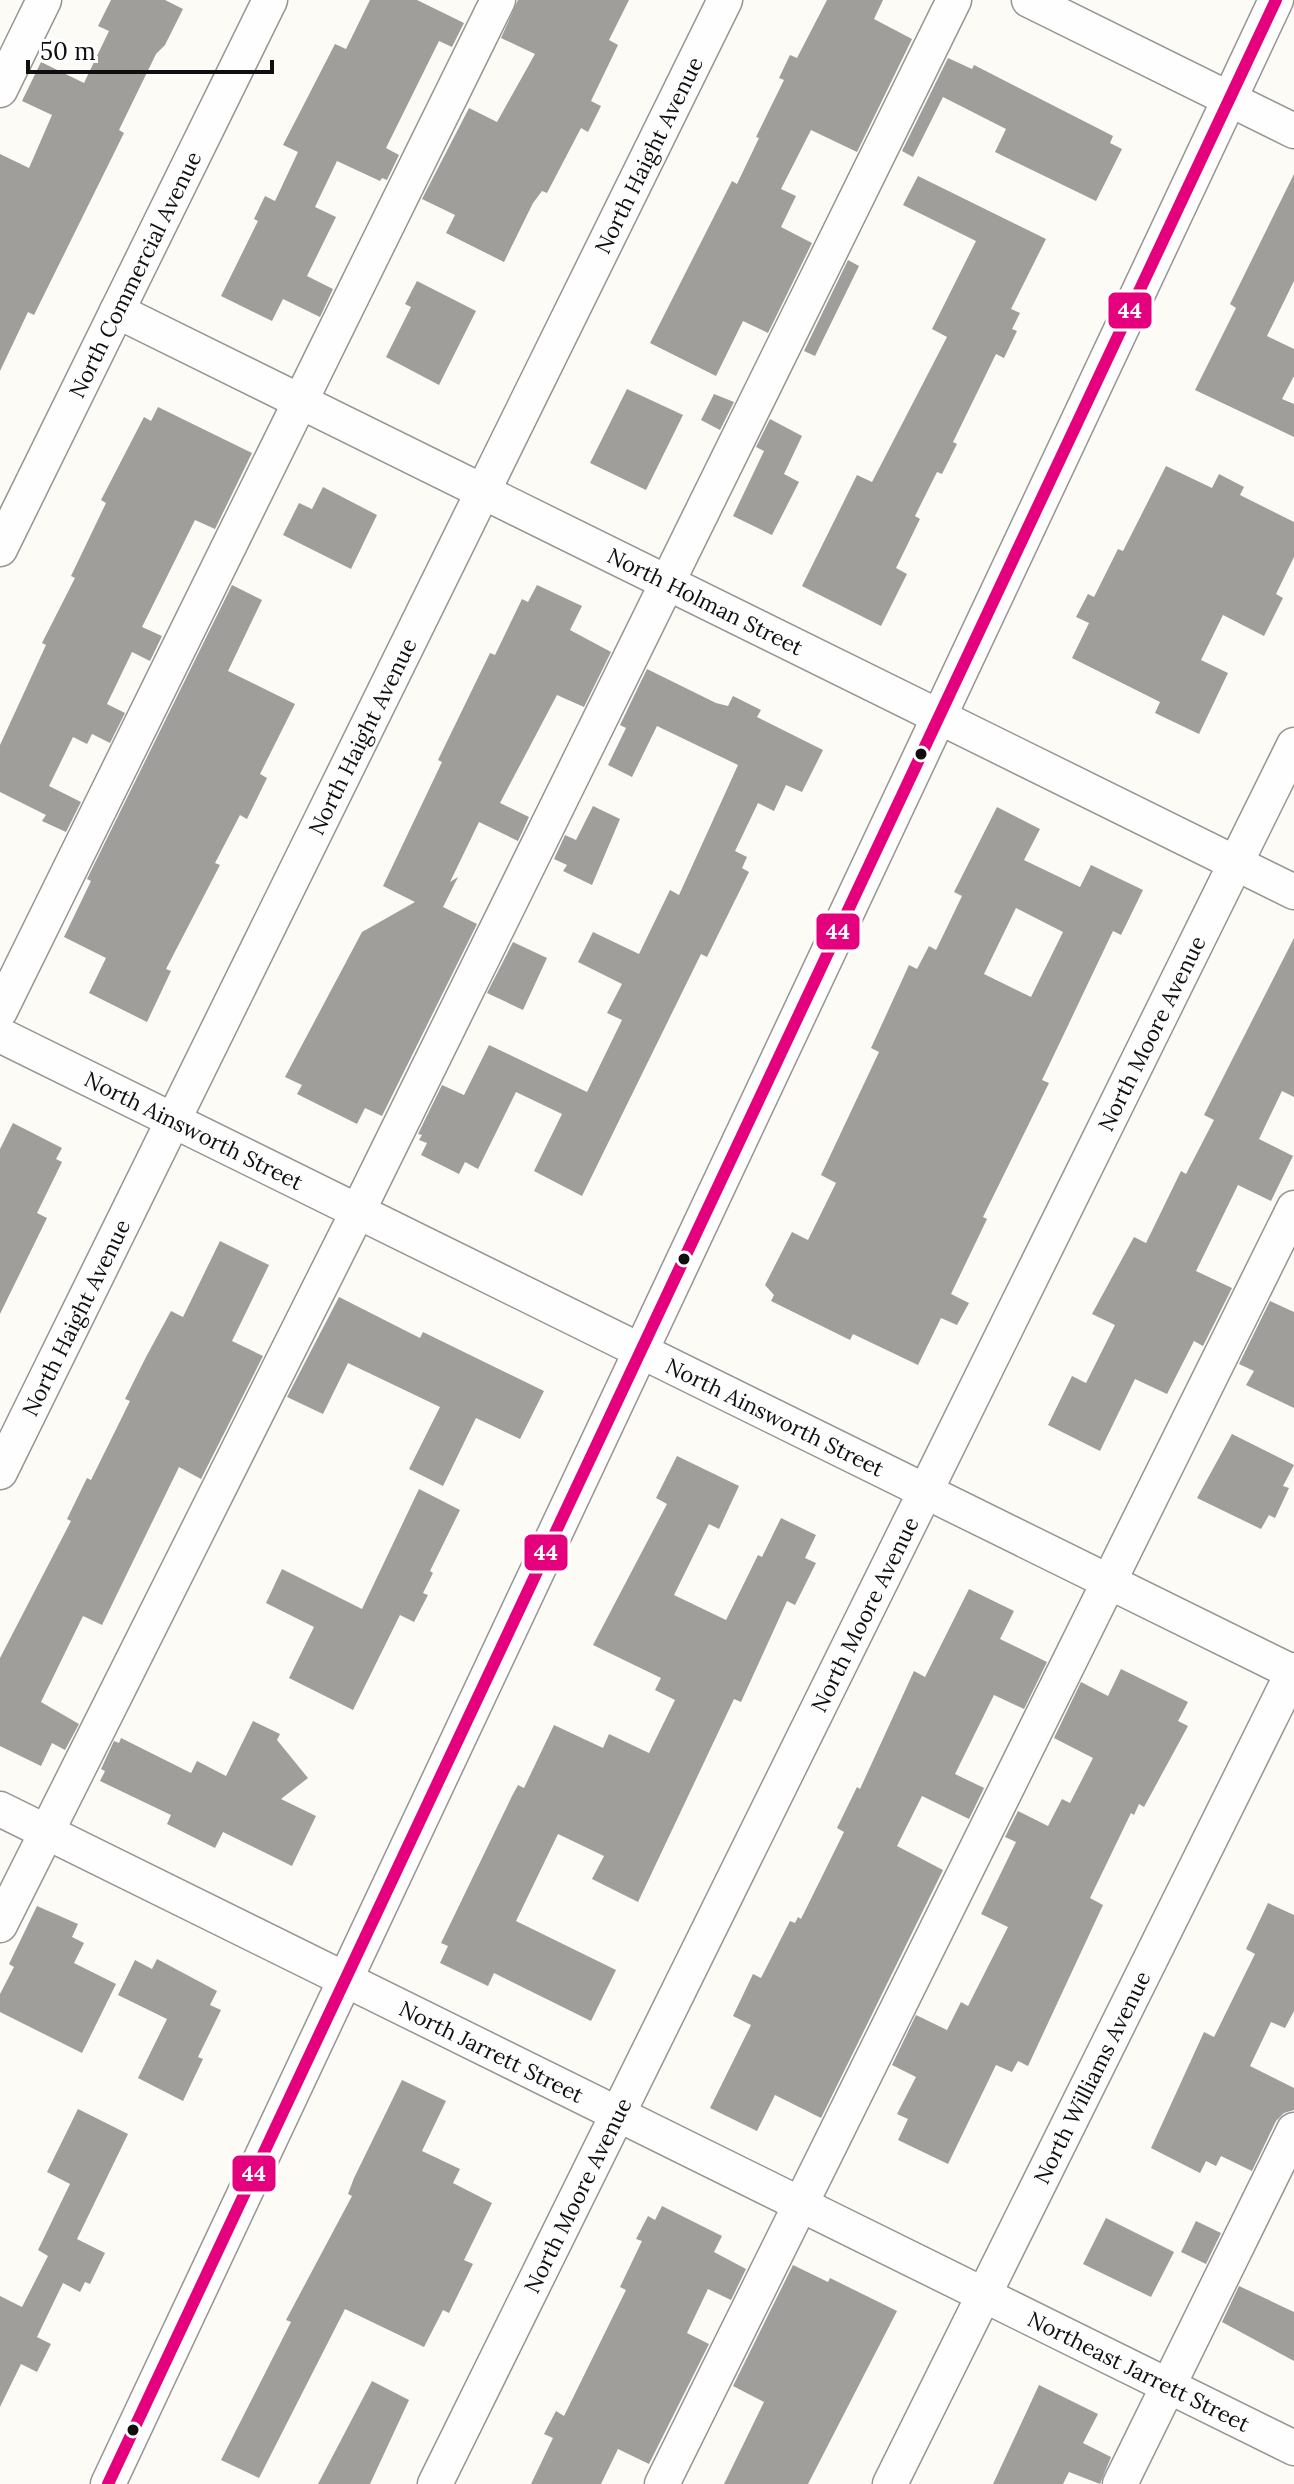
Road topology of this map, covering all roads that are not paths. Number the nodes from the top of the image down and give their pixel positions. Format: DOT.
graph roads {
  1 [pos="44,0"];
  2 [pos="270,0"];
  3 [pos="498,0"];
  4 [pos="725,0"];
  5 [pos="954,0"];
  6 [pos="1029,0"];
  7 [pos="1276,0"];
  8 [pos="0,90"];
  9 [pos="1229,99"];
  10 [pos="1294,131"];
  11 [pos="117,311"];
  12 [pos="299,401"];
  13 [pos="483,492"];
  14 [pos="0,549"];
  15 [pos="667,583"];
  16 [pos="940,717"];
  17 [pos="1294,745"];
  18 [pos="1236,863"];
  19 [pos="1294,892"];
  20 [pos="0,1011"];
  21 [pos="0,1035"];
  22 [pos="174,1120"];
  23 [pos="1294,1208"];
  24 [pos="358,1211"];
  25 [pos="642,1350"];
  26 [pos="0,1472"];
  27 [pos="927,1491"];
  28 [pos="1109,1582"];
  29 [pos="1294,1672"];
  30 [pos="0,1809"];
  31 [pos="46,1832"];
  32 [pos="0,1925"];
  33 [pos="346,1979"];
  34 [pos="619,2115"];
  35 [pos="1294,2130"];
  36 [pos="801,2204"];
  37 [pos="984,2295"];
  38 [pos="1169,2386"];
  39 [pos="1294,2448"];
  40 [pos="108,2484"];
  41 [pos="435,2484"];
  42 [pos="662,2484"];
  43 [pos="890,2484"];
  44 [pos="1120,2484"];
  1 -- 8 [label="street"];
  2 -- 11 [label="street, North Commercial Avenue"];
  3 -- 12 [label="street"];
  4 -- 13 [label="street, North Haight Avenue"];
  5 -- 15 [label="street"];
  6 -- 9 [label="street"];
  7 -- 9 [label="street"];
  9 -- 10 [label="street"];
  9 -- 16 [label="street"];
  11 -- 12 [label="street, North Holman Street"];
  11 -- 14 [label="street, North Commercial Avenue"];
  12 -- 13 [label="street, North Holman Street"];
  12 -- 20 [label="street"];
  13 -- 15 [label="street, North Holman Street"];
  13 -- 22 [label="street, North Haight Avenue"];
  15 -- 16 [label="street, North Holman Street"];
  15 -- 24 [label="street"];
  16 -- 18 [label="street, North Holman Street"];
  16 -- 25 [label="street"];
  17 -- 18 [label="street, North Moore Avenue"];
  18 -- 19 [label="street, North Holman Street"];
  18 -- 27 [label="street, North Moore Avenue"];
  21 -- 22 [label="street, North Ainsworth Street"];
  22 -- 24 [label="street, North Ainsworth Street"];
  22 -- 26 [label="street, North Haight Avenue"];
  23 -- 28 [label="street"];
  24 -- 25 [label="street, North Ainsworth Street"];
  24 -- 31 [label="street"];
  25 -- 27 [label="street, North Ainsworth Street"];
  25 -- 33 [label="street"];
  27 -- 28 [label="street, North Ainsworth Street"];
  27 -- 34 [label="street, North Moore Avenue"];
  28 -- 29 [label="street, North Ainsworth Street"];
  28 -- 36 [label="street"];
  29 -- 37 [label="street, North Williams Avenue"];
  30 -- 31 [label="street, North Jarrett Street"];
  31 -- 32 [label="street"];
  31 -- 33 [label="street, North Jarrett Street"];
  33 -- 34 [label="street, North Jarrett Street"];
  33 -- 40 [label="street"];
  34 -- 36 [label="street, North Jarrett Street"];
  34 -- 41 [label="street, North Moore Avenue"];
  35 -- 38 [label="street"];
  36 -- 37 [label="street, North Jarrett Street"];
  36 -- 42 [label="street"];
  37 -- 38 [label="street, Northeast Jarrett Street"];
  37 -- 43 [label="street, North Williams Avenue"];
  38 -- 39 [label="street, Northeast Jarrett Street"];
  38 -- 44 [label="street"];
}
